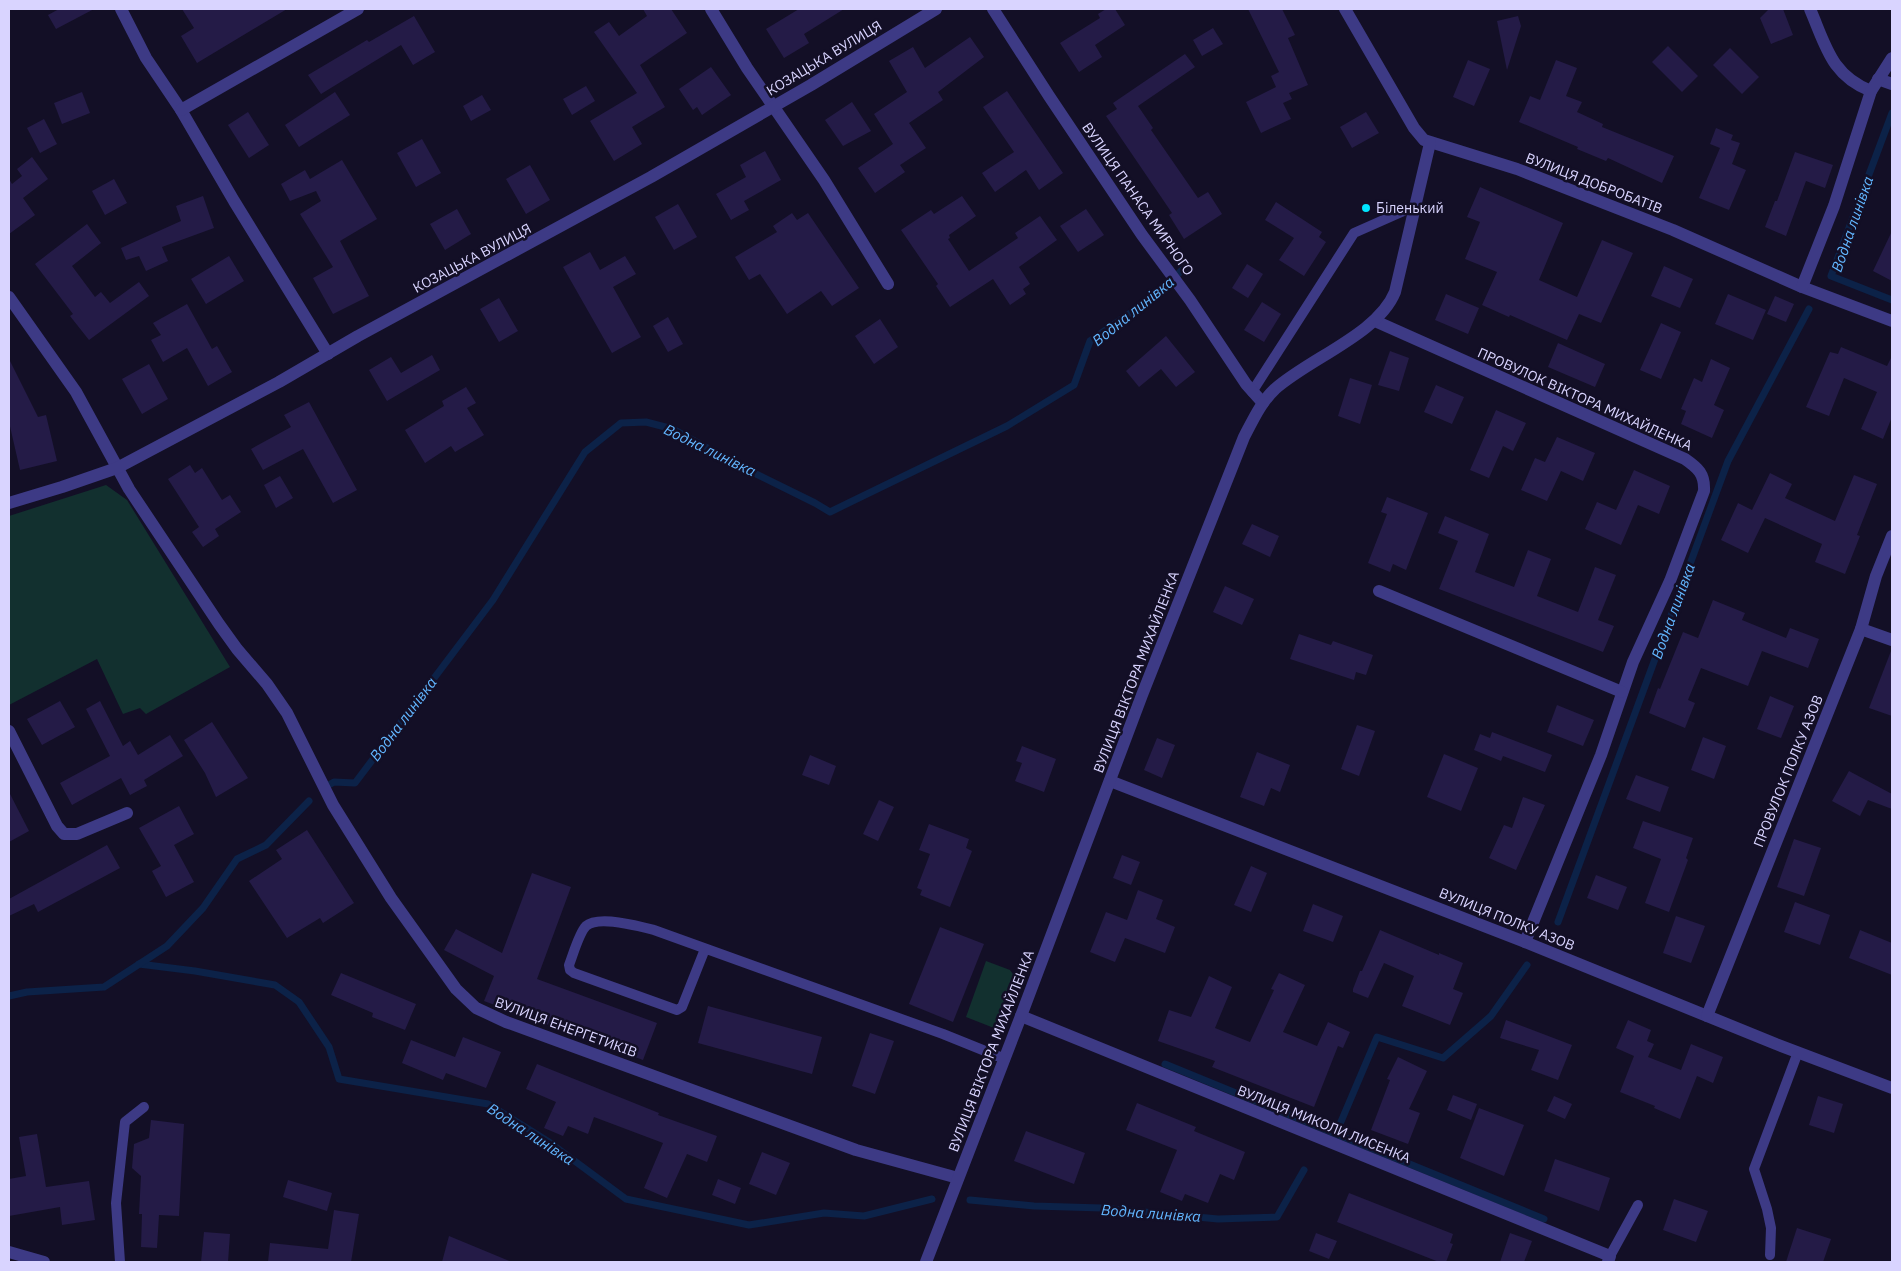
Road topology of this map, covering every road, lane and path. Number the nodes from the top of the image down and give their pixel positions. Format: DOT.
graph roads {
  1 [pos="121,9"];
  2 [pos="358,9"];
  3 [pos="711,9"];
  4 [pos="936,9"];
  5 [pos="993,9"];
  6 [pos="1345,9"];
  7 [pos="1810,9"];
  8 [pos="1892,58"];
  9 [pos="1878,78"];
  10 [pos="1892,84"];
  11 [pos="1871,91"];
  12 [pos="773,106"];
  13 [pos="182,110"];
  14 [pos="1430,143"];
  15 [pos="1416,206"];
  16 [pos="888,284"];
  17 [pos="1802,287"];
  18 [pos="9,297"];
  19 [pos="1375,321"];
  20 [pos="1892,321"];
  21 [pos="328,354"];
  22 [pos="1252,392"];
  23 [pos="1263,403"];
  24 [pos="117,468"];
  25 [pos="9,503"];
  26 [pos="1892,536"];
  27 [pos="1379,591"];
  28 [pos="1861,629"];
  29 [pos="1892,640"];
  30 [pos="1622,692"];
  31 [pos="9,731"];
  32 [pos="1110,781"];
  33 [pos="127,813"];
  34 [pos="1525,942"];
  35 [pos="706,949"];
  36 [pos="1022,1016"];
  37 [pos="1707,1016"];
  38 [pos="1798,1052"];
  39 [pos="1005,1059"];
  40 [pos="1892,1088"];
  41 [pos="144,1107"];
  42 [pos="958,1178"];
  43 [pos="1638,1205"];
  44 [pos="9,1252"];
  45 [pos="1770,1255"];
  46 [pos="1609,1259"];
  47 [pos="44,1262"];
  48 [pos="120,1262"];
  49 [pos="926,1262"];
  1 -- 13 [label="street"];
  2 -- 13 [label="street"];
  3 -- 12 [label="street"];
  4 -- 12 [label="street, КОЗАЦЬКА ВУЛИЦЯ"];
  5 -- 22 [label="street, ВУЛИЦЯ ПАНАСА МИРНОГО"];
  6 -- 14 [label="street, ВУЛИЦЯ ДОБРОБАТІВ"];
  7 -- 11 [label="street"];
  8 -- 9 [label="street"];
  9 -- 10 [label="street"];
  9 -- 11 [label="street"];
  11 -- 17 [label="street"];
  12 -- 16 [label="street"];
  12 -- 21 [label="street, КОЗАЦЬКА ВУЛИЦЯ"];
  13 -- 21 [label="street"];
  14 -- 15 [label="street, ВУЛИЦЯ ВІКТОРА МИХАЙЛЕНКА"];
  14 -- 17 [label="street, ВУЛИЦЯ ДОБРОБАТІВ"];
  15 -- 19 [label="street, ВУЛИЦЯ ВІКТОРА МИХАЙЛЕНКА"];
  15 -- 22 [label="lane"];
  17 -- 20 [label="street, ВУЛИЦЯ ДОБРОБАТІВ"];
  18 -- 24 [label="street, ВУЛИЦЯ ЕНЕРГЕТИКІВ"];
  19 -- 23 [label="street, ВУЛИЦЯ ВІКТОРА МИХАЙЛЕНКА"];
  19 -- 30 [label="street, ПРОВУЛОК ВІКТОРА МИХАЙЛЕНКА"];
  21 -- 24 [label="street, КОЗАЦЬКА ВУЛИЦЯ"];
  22 -- 23 [label="street, ВУЛИЦЯ ПАНАСА МИРНОГО"];
  23 -- 32 [label="street, ВУЛИЦЯ ВІКТОРА МИХАЙЛЕНКА"];
  24 -- 25 [label="street, КОЗАЦЬКА ВУЛИЦЯ"];
  24 -- 42 [label="street, ВУЛИЦЯ ЕНЕРГЕТИКІВ"];
  26 -- 28 [label="street, ПРОВУЛОК ПОЛКУ АЗОВ"];
  27 -- 30 [label="street"];
  28 -- 29 [label="street"];
  28 -- 37 [label="street, ПРОВУЛОК ПОЛКУ АЗОВ"];
  30 -- 34 [label="street, ПРОВУЛОК ВІКТОРА МИХАЙЛЕНКА"];
  31 -- 33 [label="street"];
  32 -- 34 [label="street, ВУЛИЦЯ ПОЛКУ АЗОВ"];
  32 -- 36 [label="street, ВУЛИЦЯ ВІКТОРА МИХАЙЛЕНКА"];
  34 -- 37 [label="street, ВУЛИЦЯ ПОЛКУ АЗОВ"];
  35 -- 35 [label="lane"];
  35 -- 39 [label="lane"];
  36 -- 39 [label="street, ВУЛИЦЯ ВІКТОРА МИХАЙЛЕНКА"];
  36 -- 46 [label="street, ВУЛИЦЯ МИКОЛИ ЛИСЕНКА"];
  37 -- 38 [label="street, ВУЛИЦЯ ПОЛКУ АЗОВ"];
  38 -- 40 [label="street, ВУЛИЦЯ ПОЛКУ АЗОВ"];
  38 -- 45 [label="lane"];
  39 -- 42 [label="street, ВУЛИЦЯ ВІКТОРА МИХАЙЛЕНКА"];
  41 -- 48 [label="lane"];
  42 -- 49 [label="street, ВУЛИЦЯ ВІКТОРА МИХАЙЛЕНКА"];
  43 -- 46 [label="lane"];
  44 -- 47 [label="street"];
}
